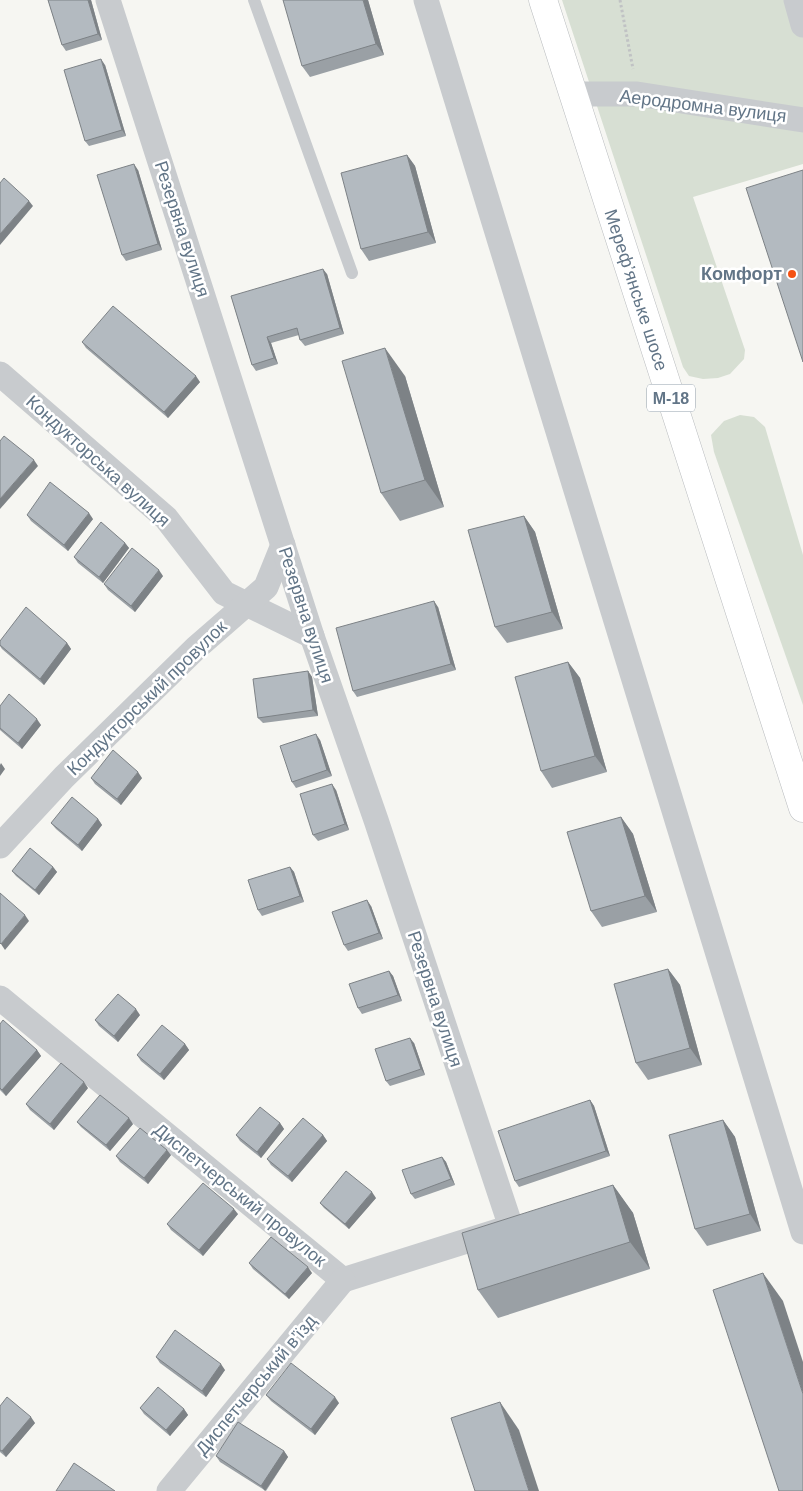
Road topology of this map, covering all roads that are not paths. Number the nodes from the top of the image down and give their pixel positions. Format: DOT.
graph roads {
  1 [pos="108,0"];
  2 [pos="254,0"];
  3 [pos="426,0"];
  4 [pos="543,0"];
  5 [pos="796,0"];
  6 [pos="803,25"];
  7 [pos="574,94"];
  8 [pos="803,120"];
  9 [pos="352,273"];
  10 [pos="0,374"];
  11 [pos="283,545"];
  12 [pos="247,604"];
  13 [pos="312,636"];
  14 [pos="802,800"];
  15 [pos="0,846"];
  16 [pos="0,998"];
  17 [pos="511,1228"];
  18 [pos="803,1232"];
  19 [pos="343,1280"];
  20 [pos="169,1491"];
  1 -- 11 [label="street, Резервна вулиця"];
  2 -- 9 [label="lane"];
  3 -- 18 [label="street"];
  4 -- 7 [label="highway, Мереф’янське шосе / М-18"];
  5 -- 6 [label="street"];
  7 -- 8 [label="street, Аеродромна вулиця"];
  7 -- 14 [label="highway, Мереф’янське шосе / М-18"];
  10 -- 12 [label="street, Кондукторська вулиця"];
  11 -- 12 [label="street, Кондукторський провулок"];
  11 -- 13 [label="street, Резервна вулиця"];
  12 -- 13 [label="street, Кондукторська вулиця"];
  12 -- 15 [label="street, Кондукторський провулок"];
  13 -- 17 [label="street, Резервна вулиця"];
  16 -- 19 [label="street, Диспетчерський провулок"];
  17 -- 19 [label="street, Диспетчерський провулок"];
  19 -- 20 [label="street, Диспетчерський в’їзд"];
}
